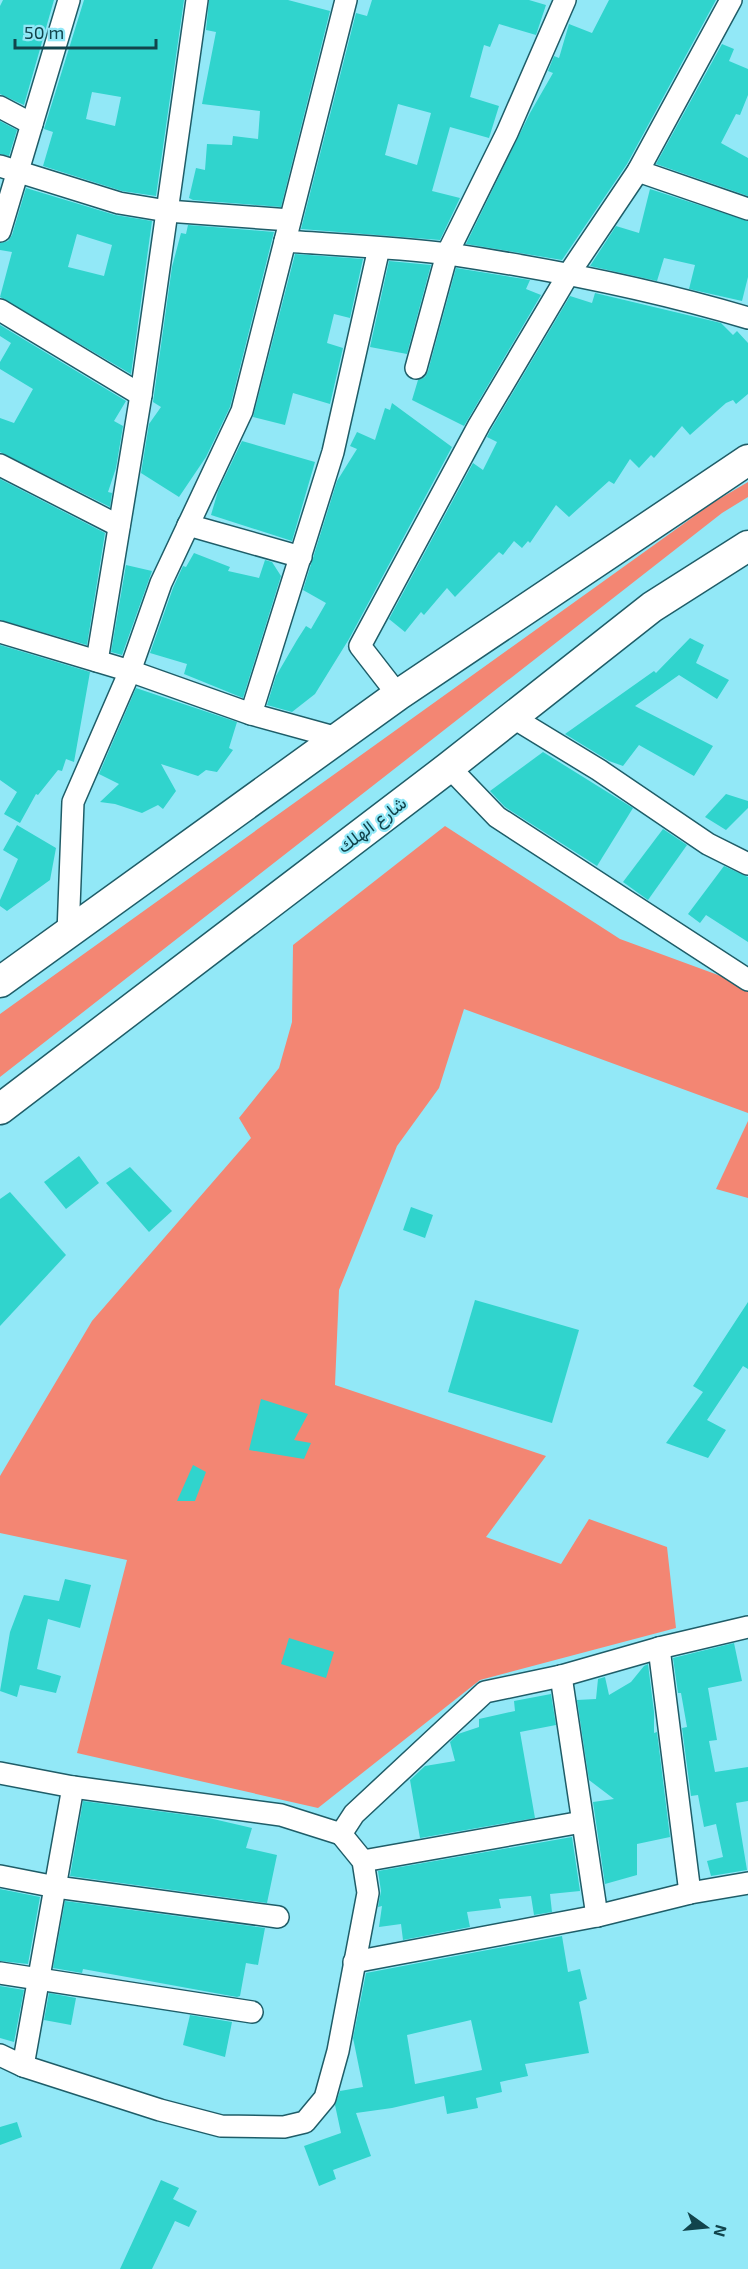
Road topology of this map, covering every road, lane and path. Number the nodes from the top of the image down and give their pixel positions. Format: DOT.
graph roads {
  1 [pos="69,0"];
  2 [pos="196,0"];
  3 [pos="346,0"];
  4 [pos="565,0"];
  5 [pos="731,0"];
  6 [pos="0,107"];
  7 [pos="32,124"];
  8 [pos="9,169"];
  9 [pos="638,171"];
  10 [pos="748,209"];
  11 [pos="167,211"];
  12 [pos="290,220"];
  13 [pos="0,231"];
  14 [pos="285,241"];
  15 [pos="379,248"];
  16 [pos="447,254"];
  17 [pos="568,275"];
  18 [pos="0,310"];
  19 [pos="748,318"];
  20 [pos="416,368"];
  21 [pos="141,395"];
  22 [pos="748,460"];
  23 [pos="0,465"];
  24 [pos="188,525"];
  25 [pos="119,526"];
  26 [pos="748,546"];
  27 [pos="301,557"];
  28 [pos="0,632"];
  29 [pos="97,661"];
  30 [pos="129,671"];
  31 [pos="398,695"];
  32 [pos="251,714"];
  33 [pos="512,717"];
  34 [pos="338,738"];
  35 [pos="449,767"];
  36 [pos="748,864"];
  37 [pos="68,933"];
  38 [pos="748,980"];
  39 [pos="0,982"];
  40 [pos="0,1109"];
  41 [pos="748,1627"];
  42 [pos="658,1648"];
  43 [pos="561,1676"];
  44 [pos="0,1773"];
  45 [pos="73,1787"];
  46 [pos="582,1822"];
  47 [pos="341,1834"];
  48 [pos="363,1861"];
  49 [pos="0,1876"];
  50 [pos="748,1883"];
  51 [pos="56,1887"];
  52 [pos="690,1893"];
  53 [pos="597,1916"];
  54 [pos="278,1917"];
  55 [pos="354,1962"];
  56 [pos="0,1973"];
  57 [pos="39,1979"];
  58 [pos="252,2012"];
  59 [pos="0,2055"];
  60 [pos="23,2066"];
  1 -- 7 [label="street"];
  2 -- 11 [label="street"];
  3 -- 12 [label="street"];
  4 -- 16 [label="street"];
  5 -- 9 [label="street"];
  6 -- 7 [label="street"];
  7 -- 8 [label="street"];
  8 -- 11 [label="street"];
  8 -- 13 [label="street"];
  9 -- 10 [label="street"];
  9 -- 17 [label="street"];
  11 -- 12 [label="street"];
  11 -- 21 [label="street"];
  12 -- 14 [label="street"];
  14 -- 15 [label="street"];
  14 -- 24 [label="street"];
  15 -- 16 [label="street"];
  15 -- 27 [label="street"];
  16 -- 17 [label="street"];
  16 -- 20 [label="street"];
  17 -- 19 [label="street"];
  17 -- 31 [label="street"];
  18 -- 21 [label="street"];
  21 -- 25 [label="street"];
  22 -- 31 [label="highway"];
  23 -- 25 [label="street"];
  24 -- 27 [label="street"];
  24 -- 30 [label="street"];
  25 -- 29 [label="street"];
  26 -- 33 [label="highway, شارع الهلك"];
  27 -- 32 [label="street"];
  28 -- 29 [label="street"];
  29 -- 30 [label="street"];
  30 -- 32 [label="street"];
  30 -- 37 [label="street"];
  31 -- 34 [label="highway"];
  32 -- 34 [label="street"];
  33 -- 35 [label="highway, شارع الهلك"];
  33 -- 36 [label="street"];
  34 -- 37 [label="highway"];
  35 -- 38 [label="street"];
  35 -- 40 [label="highway, شارع الهلك"];
  37 -- 39 [label="highway"];
  41 -- 42 [label="street"];
  42 -- 43 [label="street"];
  42 -- 52 [label="street"];
  43 -- 46 [label="street"];
  43 -- 47 [label="street"];
  44 -- 45 [label="street"];
  45 -- 47 [label="street"];
  45 -- 51 [label="street"];
  46 -- 48 [label="street"];
  46 -- 53 [label="street"];
  47 -- 48 [label="street"];
  48 -- 55 [label="street"];
  49 -- 51 [label="street"];
  50 -- 52 [label="street"];
  51 -- 54 [label="street"];
  51 -- 57 [label="street"];
  52 -- 53 [label="street"];
  53 -- 55 [label="street"];
  55 -- 60 [label="street"];
  56 -- 57 [label="street"];
  57 -- 58 [label="street"];
  57 -- 60 [label="street"];
  59 -- 60 [label="street"];
}
